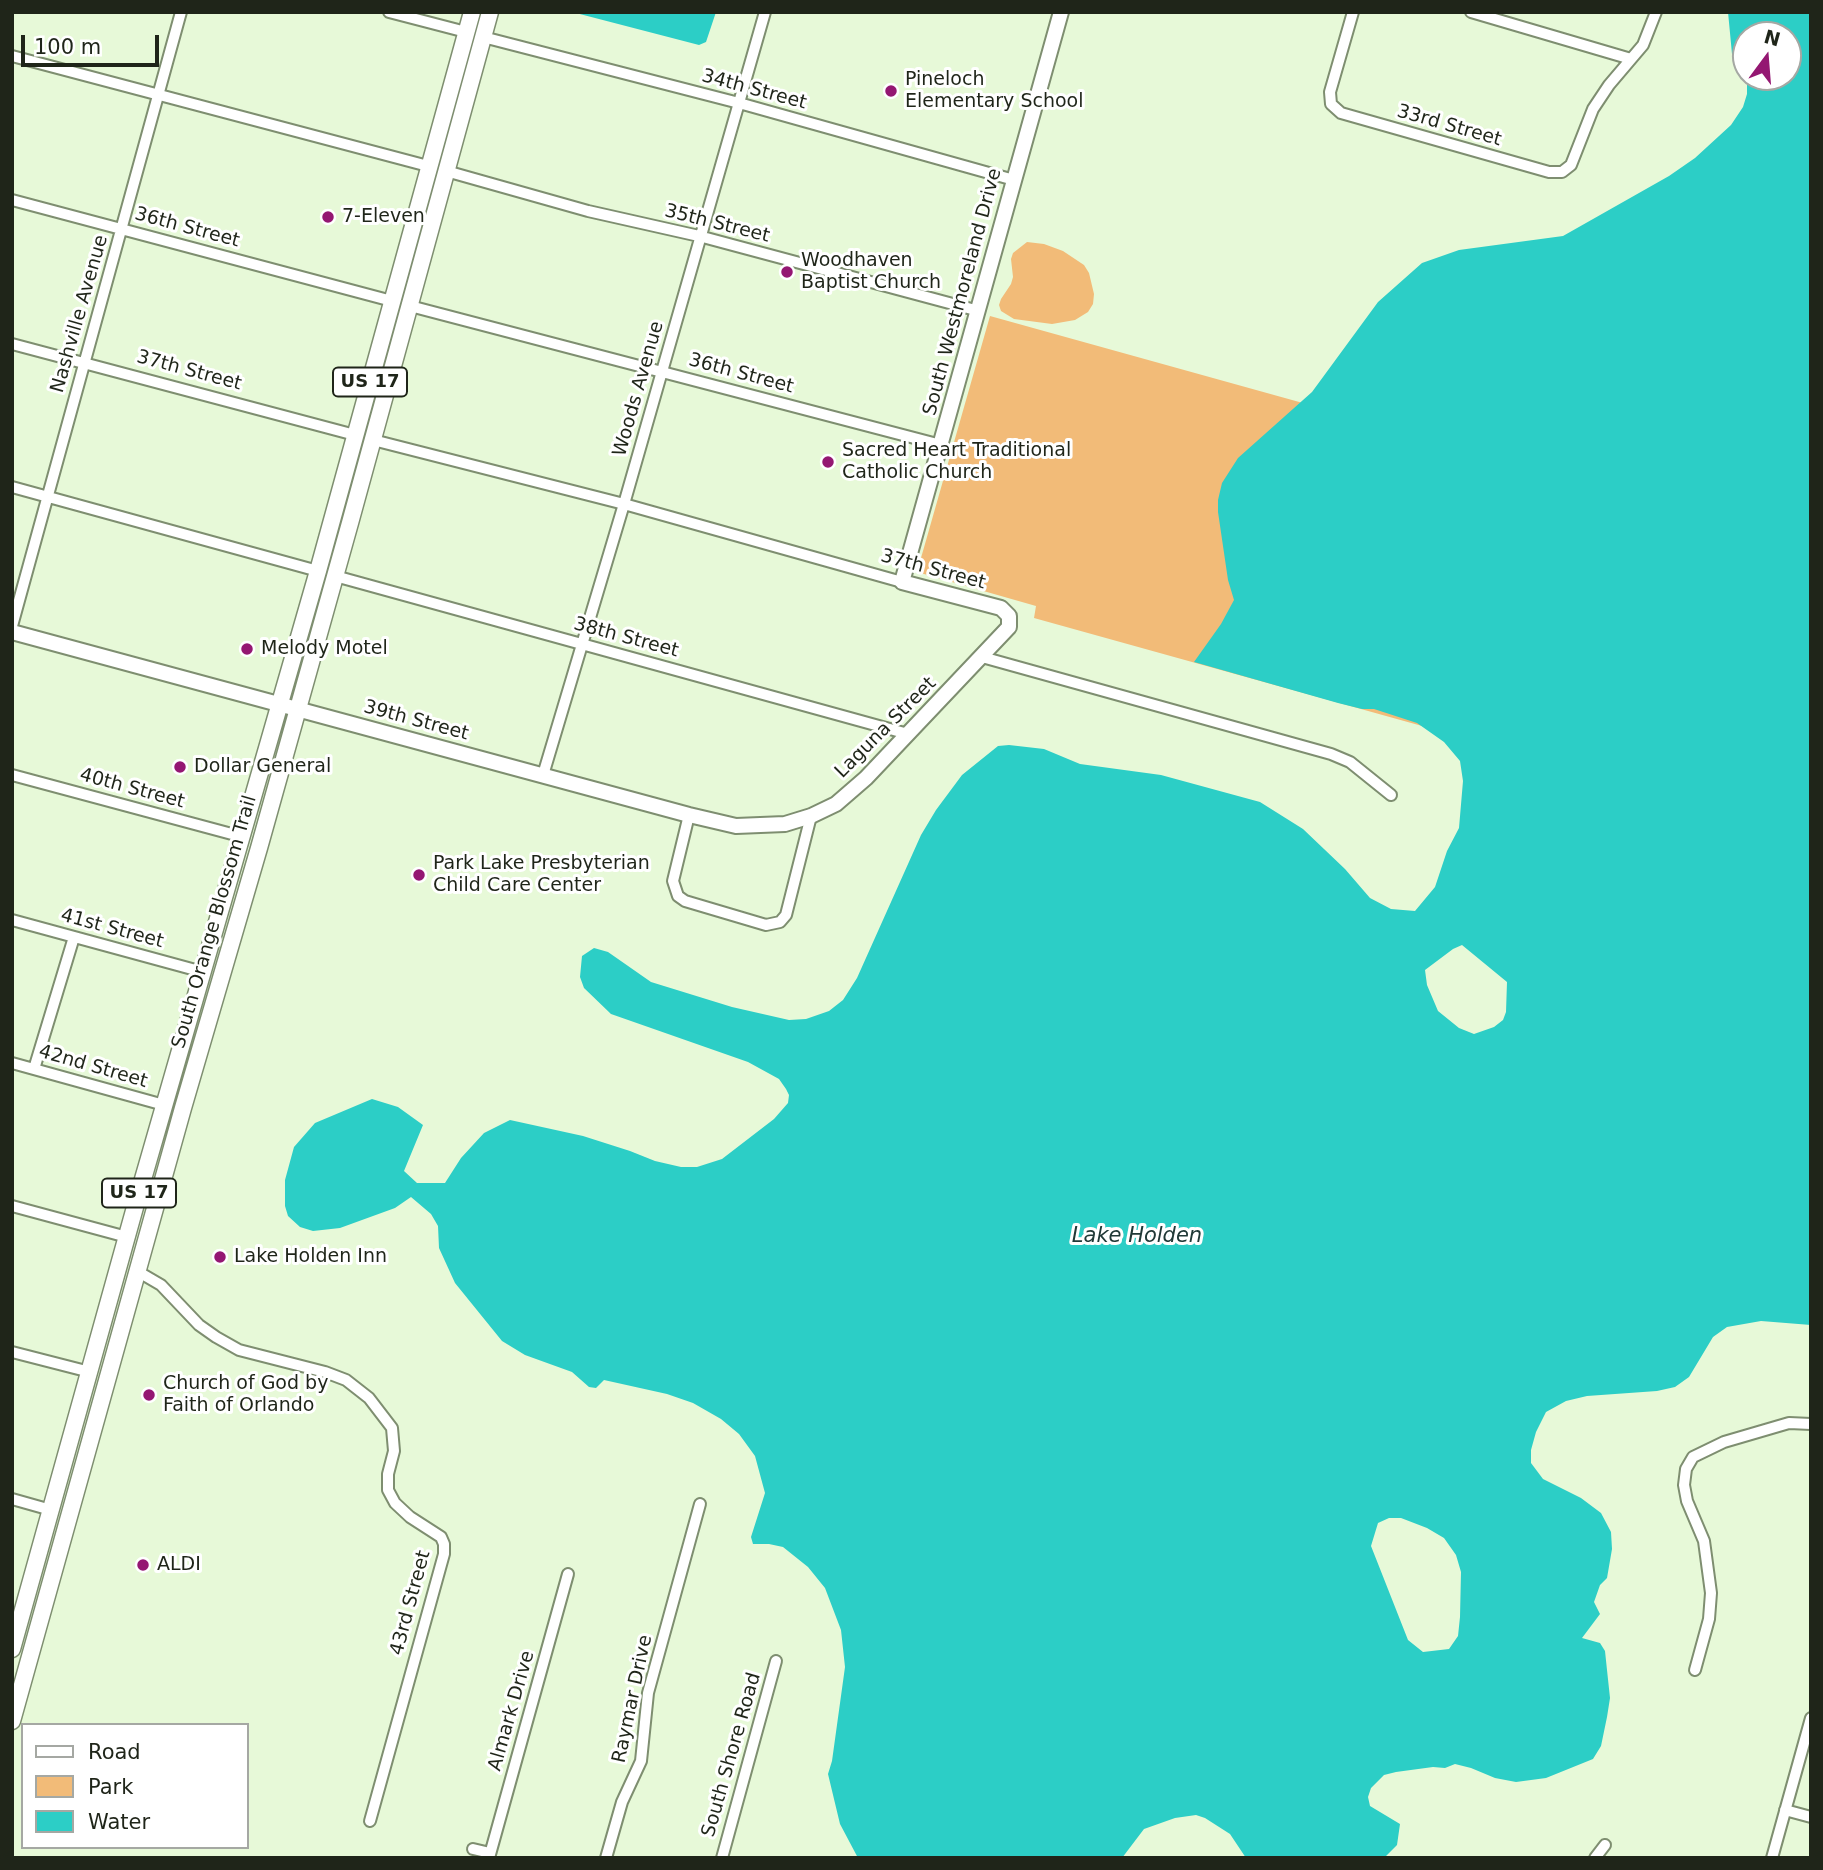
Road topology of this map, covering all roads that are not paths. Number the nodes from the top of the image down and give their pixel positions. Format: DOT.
graph roads {
  1 [pos="181,12"];
  2 [pos="389,12"];
  3 [pos="472,12"];
  4 [pos="490,12"];
  5 [pos="765,12"];
  6 [pos="1061,12"];
  7 [pos="1353,12"];
  8 [pos="1471,12"];
  9 [pos="1656,12"];
  10 [pos="466,32"];
  11 [pos="483,37"];
  12 [pos="12,56"];
  13 [pos="1630,59"];
  14 [pos="157,93"];
  15 [pos="739,103"];
  16 [pos="428,166"];
  17 [pos="446,171"];
  18 [pos="1014,180"];
  19 [pos="12,200"];
  20 [pos="122,229"];
  21 [pos="699,236"];
  22 [pos="417,282"];
  23 [pos="393,301"];
  24 [pos="410,306"];
  25 [pos="979,311"];
  26 [pos="12,344"];
  27 [pos="85,363"];
  28 [pos="662,371"];
  29 [pos="355,436"];
  30 [pos="373,440"];
  31 [pos="941,445"];
  32 [pos="12,487"];
  33 [pos="47,496"];
  34 [pos="624,504"];
  35 [pos="318,571"];
  36 [pos="335,576"];
  37 [pos="902,582"];
  38 [pos="12,626"];
  39 [pos="12,632"];
  40 [pos="582,644"];
  41 [pos="982,657"];
  42 [pos="280,704"];
  43 [pos="298,709"];
  44 [pos="908,734"];
  45 [pos="12,775"];
  46 [pos="543,775"];
  47 [pos="1391,795"];
  48 [pos="689,815"];
  49 [pos="811,816"];
  50 [pos="243,837"];
  51 [pos="12,920"];
  52 [pos="74,937"];
  53 [pos="203,972"];
  54 [pos="214,1005"];
  55 [pos="12,1063"];
  56 [pos="34,1069"];
  57 [pos="164,1105"];
  58 [pos="12,1206"];
  59 [pos="127,1237"];
  60 [pos="138,1271"];
  61 [pos="12,1352"];
  62 [pos="90,1373"];
  63 [pos="1811,1423"];
  64 [pos="64,1465"];
  65 [pos="12,1499"];
  66 [pos="73,1502"];
  67 [pos="700,1504"];
  68 [pos="51,1510"];
  69 [pos="55,1569"];
  70 [pos="568,1574"];
  71 [pos="12,1649"];
  72 [pos="776,1661"];
  73 [pos="1695,1670"];
  74 [pos="1811,1718"];
  75 [pos="12,1721"];
  76 [pos="1785,1810"];
  77 [pos="1811,1817"];
  78 [pos="370,1821"];
  79 [pos="1605,1845"];
  80 [pos="473,1849"];
  81 [pos="489,1855"];
  82 [pos="606,1858"];
  83 [pos="722,1858"];
  84 [pos="1595,1858"];
  85 [pos="1772,1858"];
  1 -- 14 [label="street, Nashville Avenue"];
  2 -- 10 [label="street"];
  3 -- 10 [label="main road, South Orange Blossom Trail / US 17"];
  4 -- 11 [label="main road, South Orange Blossom Trail / US 17"];
  5 -- 15 [label="street, Woods Avenue"];
  6 -- 18 [label="street, South Westmoreland Drive"];
  7 -- 13 [label="street, 33rd Street"];
  8 -- 13 [label="street"];
  9 -- 13 [label="street"];
  10 -- 16 [label="main road, South Orange Blossom Trail / US 17"];
  10 -- 17 [label="main road"];
  11 -- 15 [label="street, 34th Street"];
  11 -- 17 [label="main road, South Orange Blossom Trail / US 17"];
  12 -- 14 [label="street"];
  14 -- 16 [label="street"];
  14 -- 20 [label="street, Nashville Avenue"];
  15 -- 18 [label="street, 34th Street"];
  15 -- 21 [label="street, Woods Avenue"];
  16 -- 22 [label="main road"];
  16 -- 23 [label="main road, South Orange Blossom Trail / US 17"];
  17 -- 21 [label="street, 35th Street"];
  17 -- 22 [label="main road, South Orange Blossom Trail / US 17"];
  18 -- 25 [label="street, South Westmoreland Drive"];
  19 -- 20 [label="street, 36th Street"];
  20 -- 23 [label="street, 36th Street"];
  20 -- 27 [label="street, Nashville Avenue"];
  21 -- 25 [label="street, 35th Street"];
  21 -- 28 [label="street, Woods Avenue"];
  22 -- 24 [label="main road, South Orange Blossom Trail / US 17"];
  23 -- 29 [label="main road, South Orange Blossom Trail / US 17"];
  24 -- 28 [label="street, 36th Street"];
  24 -- 30 [label="main road, South Orange Blossom Trail / US 17"];
  25 -- 31 [label="street, South Westmoreland Drive"];
  26 -- 27 [label="street, 37th Street"];
  27 -- 29 [label="street, 37th Street"];
  27 -- 33 [label="street, Nashville Avenue"];
  28 -- 31 [label="street, 36th Street"];
  28 -- 34 [label="street, Woods Avenue"];
  29 -- 35 [label="main road, South Orange Blossom Trail / US 17"];
  30 -- 34 [label="street, 37th Street"];
  30 -- 36 [label="main road, South Orange Blossom Trail / US 17"];
  31 -- 37 [label="street, South Westmoreland Drive"];
  32 -- 33 [label="street"];
  33 -- 35 [label="street"];
  33 -- 38 [label="street, Nashville Avenue"];
  34 -- 37 [label="street, 37th Street"];
  34 -- 40 [label="street, Woods Avenue"];
  35 -- 42 [label="main road, South Orange Blossom Trail / US 17"];
  36 -- 40 [label="street, 38th Street"];
  36 -- 43 [label="main road, South Orange Blossom Trail / US 17"];
  37 -- 41 [label="street, 37th Street"];
  39 -- 42 [label="street, 39th Street"];
  40 -- 44 [label="street, 38th Street"];
  40 -- 46 [label="street, Woods Avenue"];
  41 -- 44 [label="street, Laguna Street"];
  41 -- 47 [label="street"];
  42 -- 43 [label="street, 39th Street"];
  42 -- 50 [label="main road, South Orange Blossom Trail / US 17"];
  43 -- 46 [label="street, 39th Street"];
  43 -- 54 [label="main road, South Orange Blossom Trail / US 17"];
  44 -- 49 [label="street, Laguna Street"];
  45 -- 50 [label="street, 40th Street"];
  46 -- 48 [label="street, 39th Street"];
  48 -- 49 [label="street, 39th Street"];
  48 -- 49 [label="street"];
  50 -- 53 [label="main road, South Orange Blossom Trail / US 17"];
  51 -- 52 [label="street, 41st Street"];
  52 -- 53 [label="street, 41st Street"];
  52 -- 56 [label="street"];
  53 -- 54 [label="main road"];
  53 -- 57 [label="main road, South Orange Blossom Trail / US 17"];
  54 -- 60 [label="main road, South Orange Blossom Trail / US 17"];
  55 -- 56 [label="street, 42nd Street"];
  56 -- 57 [label="street, 42nd Street"];
  57 -- 59 [label="main road, South Orange Blossom Trail / US 17"];
  58 -- 59 [label="street"];
  59 -- 62 [label="main road, South Orange Blossom Trail / US 17"];
  60 -- 66 [label="main road, South Orange Blossom Trail / US 17"];
  60 -- 78 [label="street, 43rd Street"];
  61 -- 62 [label="street"];
  62 -- 64 [label="main road, South Orange Blossom Trail / US 17"];
  63 -- 73 [label="street"];
  64 -- 66 [label="main road"];
  64 -- 68 [label="main road, South Orange Blossom Trail / US 17"];
  65 -- 68 [label="street"];
  66 -- 69 [label="main road, South Orange Blossom Trail / US 17"];
  67 -- 82 [label="street, Raymar Drive"];
  68 -- 69 [label="main road"];
  68 -- 71 [label="main road, South Orange Blossom Trail / US 17"];
  69 -- 75 [label="main road, South Orange Blossom Trail / US 17"];
  70 -- 81 [label="street, Almark Drive"];
  72 -- 83 [label="street, South Shore Road"];
  74 -- 76 [label="street"];
  76 -- 77 [label="street"];
  76 -- 85 [label="street"];
  79 -- 84 [label="street"];
  80 -- 81 [label="street"];
}
